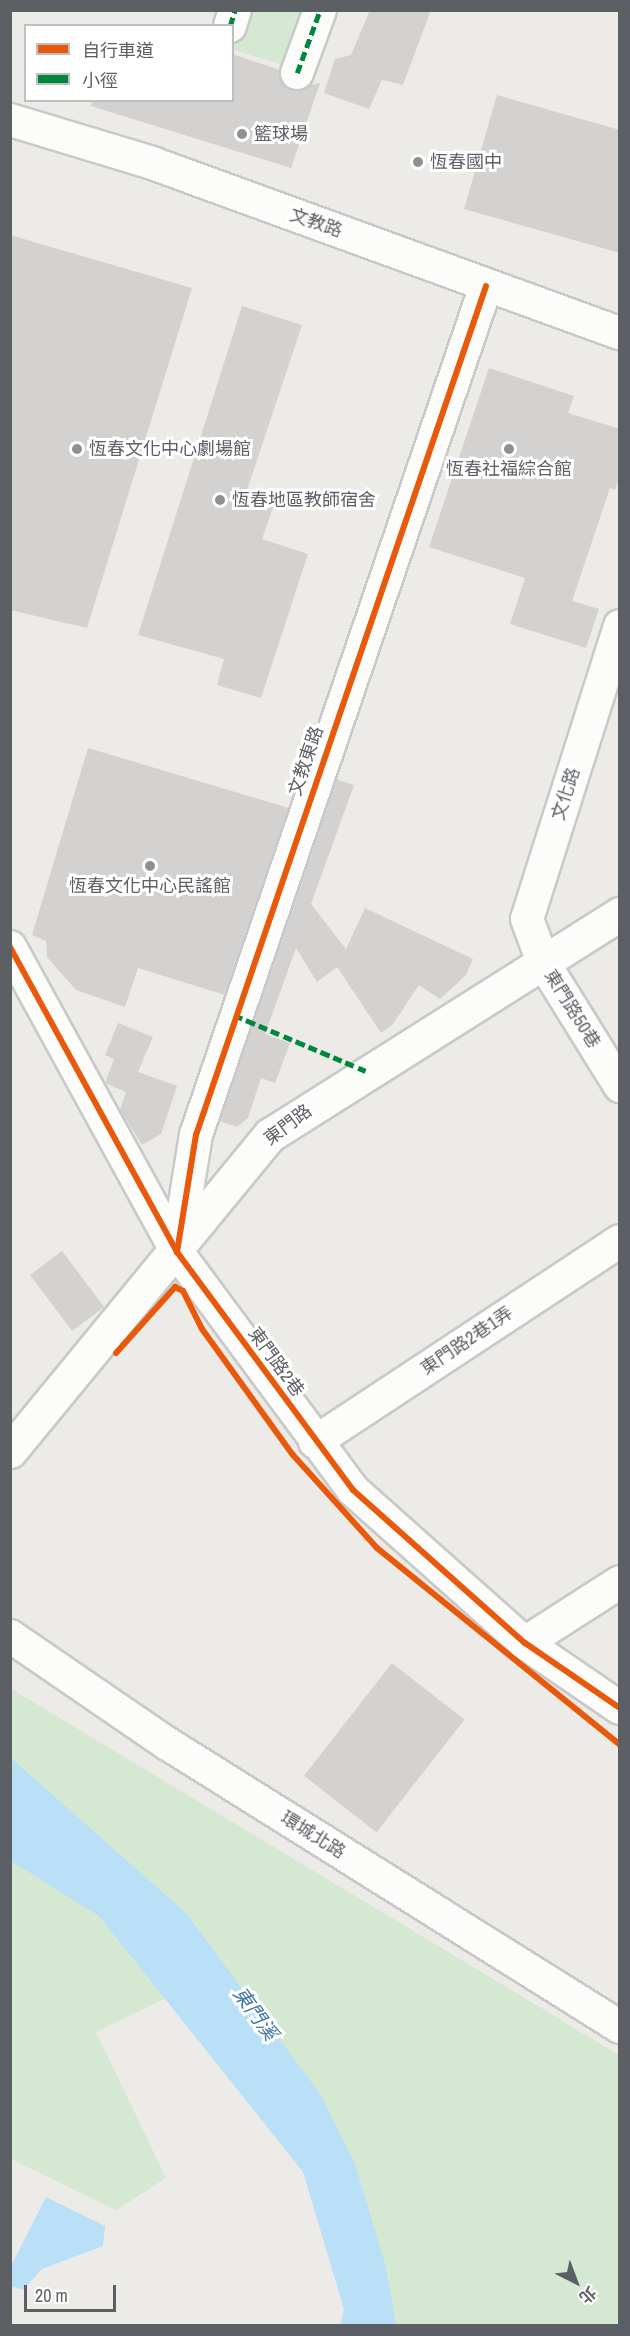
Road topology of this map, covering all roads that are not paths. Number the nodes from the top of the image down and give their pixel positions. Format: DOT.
graph roads {
  1 [pos="320,10"];
  2 [pos="297,74"];
  3 [pos="10,120"];
  4 [pos="486,286"];
  5 [pos="620,333"];
  6 [pos="620,626"];
  7 [pos="620,914"];
  8 [pos="10,947"];
  9 [pos="543,962"];
  10 [pos="620,1086"];
  11 [pos="620,1241"];
  12 [pos="177,1252"];
  13 [pos="315,1442"];
  14 [pos="10,1450"];
  15 [pos="620,1582"];
  16 [pos="10,1636"];
  17 [pos="525,1642"];
  18 [pos="620,1708"];
  19 [pos="620,2026"];
  1 -- 2 [label="street"];
  3 -- 4 [label="street, 文教路"];
  4 -- 5 [label="street, 文教路"];
  4 -- 12 [label="street, 文教東路"];
  6 -- 9 [label="street, 文化路"];
  7 -- 9 [label="main road, 東門路"];
  8 -- 12 [label="street, 東門路2巷"];
  9 -- 10 [label="street, 東門路50巷"];
  9 -- 12 [label="main road, 東門路"];
  11 -- 13 [label="street, 東門路2巷1弄"];
  12 -- 13 [label="street, 東門路2巷"];
  12 -- 14 [label="main road, 東門路"];
  13 -- 17 [label="street, 東門路2巷"];
  15 -- 17 [label="street"];
  16 -- 19 [label="street, 環城北路"];
  17 -- 18 [label="street, 東門路2巷"];
}
